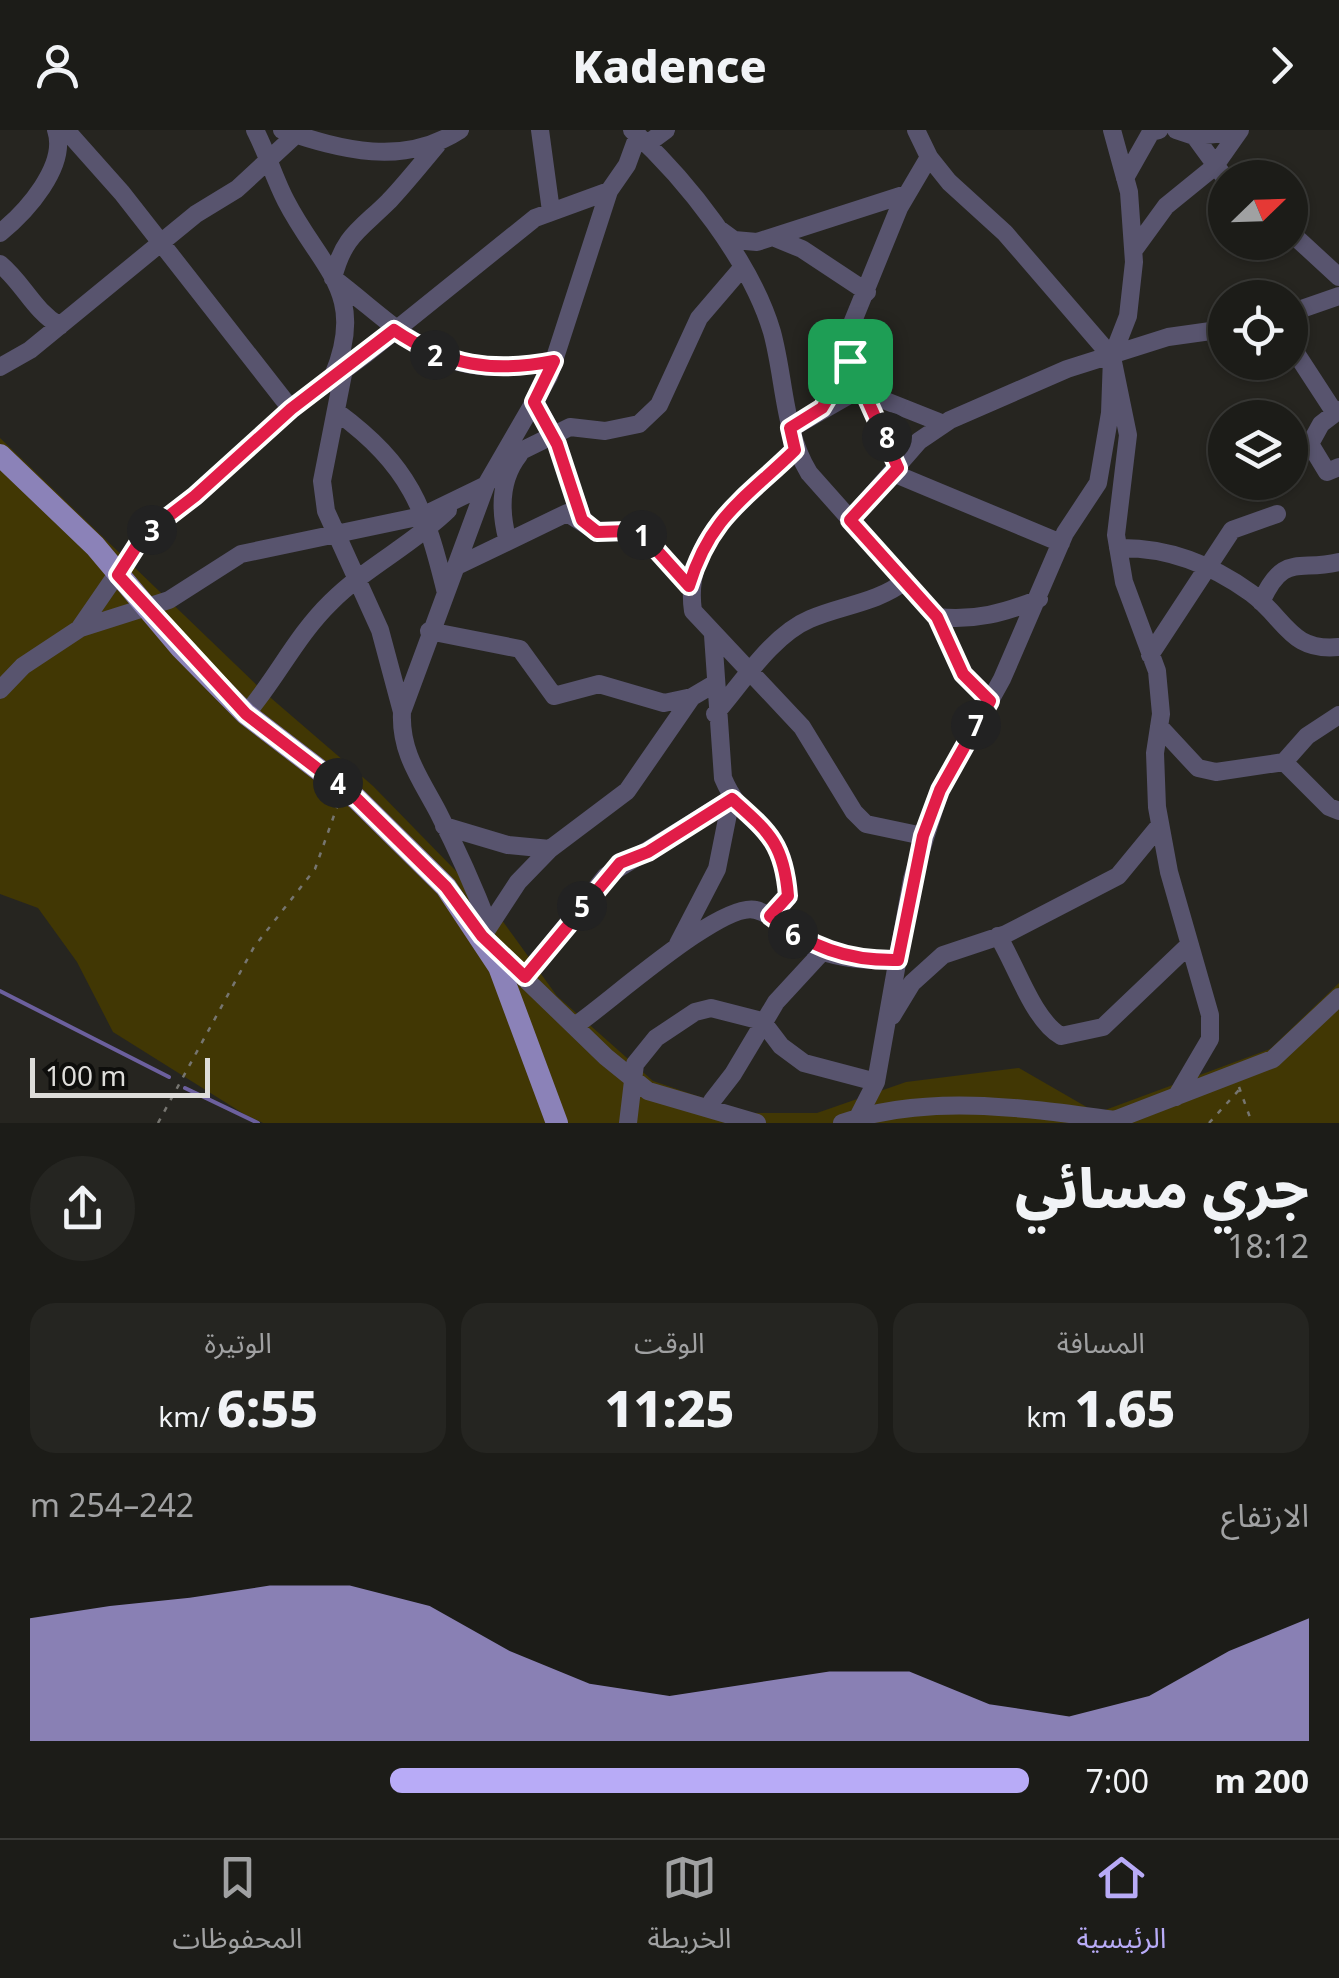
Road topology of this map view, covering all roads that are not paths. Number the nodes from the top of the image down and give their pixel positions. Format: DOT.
graph roads {
  1 [pos="56,130"];
  2 [pos="66,130"];
  3 [pos="255,130"];
  4 [pos="460,130"];
  5 [pos="540,130"];
  6 [pos="666,130"];
  7 [pos="916,130"];
  8 [pos="1112,130"];
  9 [pos="1159,130"];
  10 [pos="1176,130"];
  11 [pos="1238,131"];
  12 [pos="293,132"];
  13 [pos="1192,133"];
  14 [pos="639,136"];
  15 [pos="437,145"];
  16 [pos="929,157"];
  17 [pos="267,159"];
  18 [pos="1211,160"];
  19 [pos="1225,160"];
  20 [pos="1125,178"];
  21 [pos="1208,180"];
  22 [pos="609,192"];
  23 [pos="906,194"];
  24 [pos="551,211"];
  25 [pos="715,225"];
  26 [pos="0,233"];
  27 [pos="775,238"];
  28 [pos="160,244"];
  29 [pos="1308,249"];
  30 [pos="1134,250"];
  31 [pos="0,264"];
  32 [pos="741,269"];
  33 [pos="1339,277"];
  34 [pos="334,278"];
  35 [pos="866,292"];
  36 [pos="1339,296"];
  37 [pos="1308,307"];
  38 [pos="60,326"];
  39 [pos="394,330"];
  40 [pos="1208,331"];
  41 [pos="1112,356"];
  42 [pos="554,361"];
  43 [pos="850,361"];
  44 [pos="0,368"];
  45 [pos="1308,370"];
  46 [pos="339,373"];
  47 [pos="868,396"];
  48 [pos="534,402"];
  49 [pos="822,408"];
  50 [pos="291,409"];
  51 [pos="336,412"];
  52 [pos="1337,412"];
  53 [pos="944,424"];
  54 [pos="790,428"];
  55 [pos="553,434"];
  56 [pos="525,447"];
  57 [pos="795,450"];
  58 [pos="0,455"];
  59 [pos="500,461"];
  60 [pos="1339,467"];
  61 [pos="896,471"];
  62 [pos="486,485"];
  63 [pos="1277,514"];
  64 [pos="582,520"];
  65 [pos="850,520"];
  66 [pos="426,522"];
  67 [pos="335,534"];
  68 [pos="507,538"];
  69 [pos="1061,544"];
  70 [pos="1118,548"];
  71 [pos="1339,562"];
  72 [pos="457,566"];
  73 [pos="1204,567"];
  74 [pos="118,575"];
  75 [pos="357,580"];
  76 [pos="905,581"];
  77 [pos="689,586"];
  78 [pos="446,593"];
  79 [pos="1040,599"];
  80 [pos="1261,602"];
  81 [pos="147,608"];
  82 [pos="937,617"];
  83 [pos="79,629"];
  84 [pos="429,630"];
  85 [pos="713,635"];
  86 [pos="1339,648"];
  87 [pos="1150,655"];
  88 [pos="751,673"];
  89 [pos="714,684"];
  90 [pos="0,690"];
  91 [pos="692,697"];
  92 [pos="990,701"];
  93 [pos="402,712"];
  94 [pos="246,714"];
  95 [pos="715,714"];
  96 [pos="1339,715"];
  97 [pos="1159,726"];
  98 [pos="1284,762"];
  99 [pos="732,799"];
  100 [pos="1339,811"];
  101 [pos="1160,825"];
  102 [pos="444,826"];
  103 [pos="923,836"];
  104 [pos="550,848"];
  105 [pos="770,916"];
  106 [pos="486,931"];
  107 [pos="998,936"];
  108 [pos="678,944"];
  109 [pos="1189,945"];
  110 [pos="824,950"];
  111 [pos="898,960"];
  112 [pos="525,977"];
  113 [pos="1339,996"];
  114 [pos="762,1021"];
  115 [pos="576,1025"];
  116 [pos="884,1028"];
  117 [pos="632,1078"];
  118 [pos="876,1082"];
  119 [pos="1176,1096"];
  120 [pos="712,1100"];
  121 [pos="852,1121"];
  122 [pos="1111,1121"];
  123 [pos="557,1123"];
  124 [pos="628,1123"];
  125 [pos="757,1123"];
  1 -- 26 [label="street"];
  2 -- 28 [label="street"];
  3 -- 17 [label="street"];
  4 -- 15 [label="street"];
  5 -- 24 [label="street"];
  6 -- 14 [label="street"];
  7 -- 16 [label="street"];
  8 -- 20 [label="street"];
  9 -- 20 [label="street"];
  10 -- 13 [label="street"];
  11 -- 13 [label="street"];
  11 -- 19 [label="street"];
  12 -- 15 [label="street"];
  12 -- 17 [label="street"];
  13 -- 18 [label="street"];
  14 -- 22 [label="street"];
  14 -- 25 [label="street"];
  15 -- 34 [label="street"];
  16 -- 23 [label="street"];
  16 -- 41 [label="street"];
  17 -- 28 [label="street"];
  17 -- 34 [label="street"];
  20 -- 30 [label="street"];
  21 -- 30 [label="street"];
  22 -- 24 [label="street"];
  22 -- 42 [label="street"];
  23 -- 27 [label="street"];
  23 -- 35 [label="street"];
  24 -- 39 [label="street"];
  25 -- 27 [label="street"];
  25 -- 32 [label="street"];
  27 -- 35 [label="street"];
  28 -- 38 [label="street"];
  28 -- 50 [label="street"];
  29 -- 33 [label="street"];
  30 -- 41 [label="street"];
  31 -- 38 [label="street"];
  32 -- 54 [label="street"];
  32 -- 55 [label="street"];
  34 -- 39 [label="street"];
  34 -- 46 [label="street"];
  35 -- 43 [label="street"];
  36 -- 37 [label="street"];
  38 -- 44 [label="street"];
  39 -- 42 [label="street"];
  39 -- 46 [label="street"];
  40 -- 41 [label="street"];
  41 -- 53 [label="street"];
  41 -- 69 [label="street"];
  41 -- 70 [label="street"];
  42 -- 48 [label="street"];
  43 -- 47 [label="street"];
  43 -- 49 [label="street"];
  45 -- 52 [label="street"];
  46 -- 50 [label="street"];
  46 -- 51 [label="street"];
  47 -- 49 [label="street"];
  47 -- 53 [label="street"];
  47 -- 61 [label="street"];
  48 -- 55 [label="street"];
  48 -- 59 [label="street"];
  49 -- 54 [label="street"];
  50 -- 74 [label="street"];
  51 -- 66 [label="street"];
  51 -- 67 [label="street"];
  52 -- 60 [label="street"];
  53 -- 61 [label="street"];
  54 -- 57 [label="street"];
  55 -- 56 [label="street"];
  55 -- 64 [label="street"];
  56 -- 59 [label="street"];
  56 -- 68 [label="street"];
  57 -- 65 [label="street"];
  57 -- 77 [label="street"];
  58 -- 74 [label="main road"];
  59 -- 62 [label="street"];
  61 -- 65 [label="street"];
  61 -- 69 [label="street"];
  62 -- 66 [label="street"];
  62 -- 72 [label="street"];
  63 -- 73 [label="street"];
  64 -- 68 [label="street"];
  64 -- 77 [label="street"];
  65 -- 76 [label="street"];
  66 -- 67 [label="street"];
  66 -- 75 [label="street"];
  66 -- 78 [label="street"];
  67 -- 75 [label="street"];
  67 -- 81 [label="street"];
  68 -- 72 [label="street"];
  69 -- 79 [label="street"];
  70 -- 73 [label="street"];
  70 -- 87 [label="street"];
  71 -- 80 [label="street"];
  72 -- 78 [label="street"];
  73 -- 80 [label="street"];
  73 -- 87 [label="street"];
  74 -- 81 [label="main road"];
  74 -- 83 [label="street"];
  75 -- 93 [label="street"];
  75 -- 94 [label="street"];
  76 -- 82 [label="street"];
  76 -- 88 [label="street"];
  77 -- 85 [label="street"];
  78 -- 84 [label="street"];
  79 -- 82 [label="street"];
  79 -- 92 [label="street"];
  80 -- 86 [label="street"];
  81 -- 83 [label="street"];
  81 -- 94 [label="main road"];
  82 -- 92 [label="street"];
  83 -- 90 [label="street"];
  84 -- 91 [label="street"];
  84 -- 93 [label="street"];
  85 -- 88 [label="street"];
  85 -- 89 [label="street"];
  87 -- 97 [label="street"];
  88 -- 95 [label="street"];
  88 -- 103 [label="street"];
  89 -- 91 [label="street"];
  89 -- 95 [label="street"];
  91 -- 104 [label="street"];
  92 -- 103 [label="street"];
  93 -- 102 [label="street"];
  94 -- 106 [label="main road"];
  95 -- 99 [label="street"];
  96 -- 98 [label="street"];
  97 -- 98 [label="street"];
  97 -- 101 [label="street"];
  98 -- 100 [label="street"];
  99 -- 105 [label="street"];
  99 -- 108 [label="street"];
  99 -- 112 [label="street"];
  101 -- 107 [label="street"];
  101 -- 109 [label="street"];
  102 -- 104 [label="street"];
  102 -- 106 [label="street"];
  103 -- 111 [label="street"];
  104 -- 106 [label="street"];
  105 -- 108 [label="street"];
  105 -- 110 [label="street"];
  106 -- 112 [label="street"];
  106 -- 123 [label="main road"];
  107 -- 109 [label="street"];
  107 -- 116 [label="street"];
  108 -- 115 [label="street"];
  109 -- 119 [label="street"];
  110 -- 111 [label="street"];
  110 -- 114 [label="street"];
  111 -- 116 [label="street"];
  112 -- 115 [label="street"];
  113 -- 119 [label="street"];
  114 -- 117 [label="street"];
  114 -- 118 [label="street"];
  114 -- 120 [label="street"];
  115 -- 117 [label="street"];
  116 -- 118 [label="street"];
  117 -- 124 [label="street"];
  117 -- 125 [label="street"];
  118 -- 121 [label="street"];
  119 -- 122 [label="street"];
  121 -- 122 [label="street"];
}
